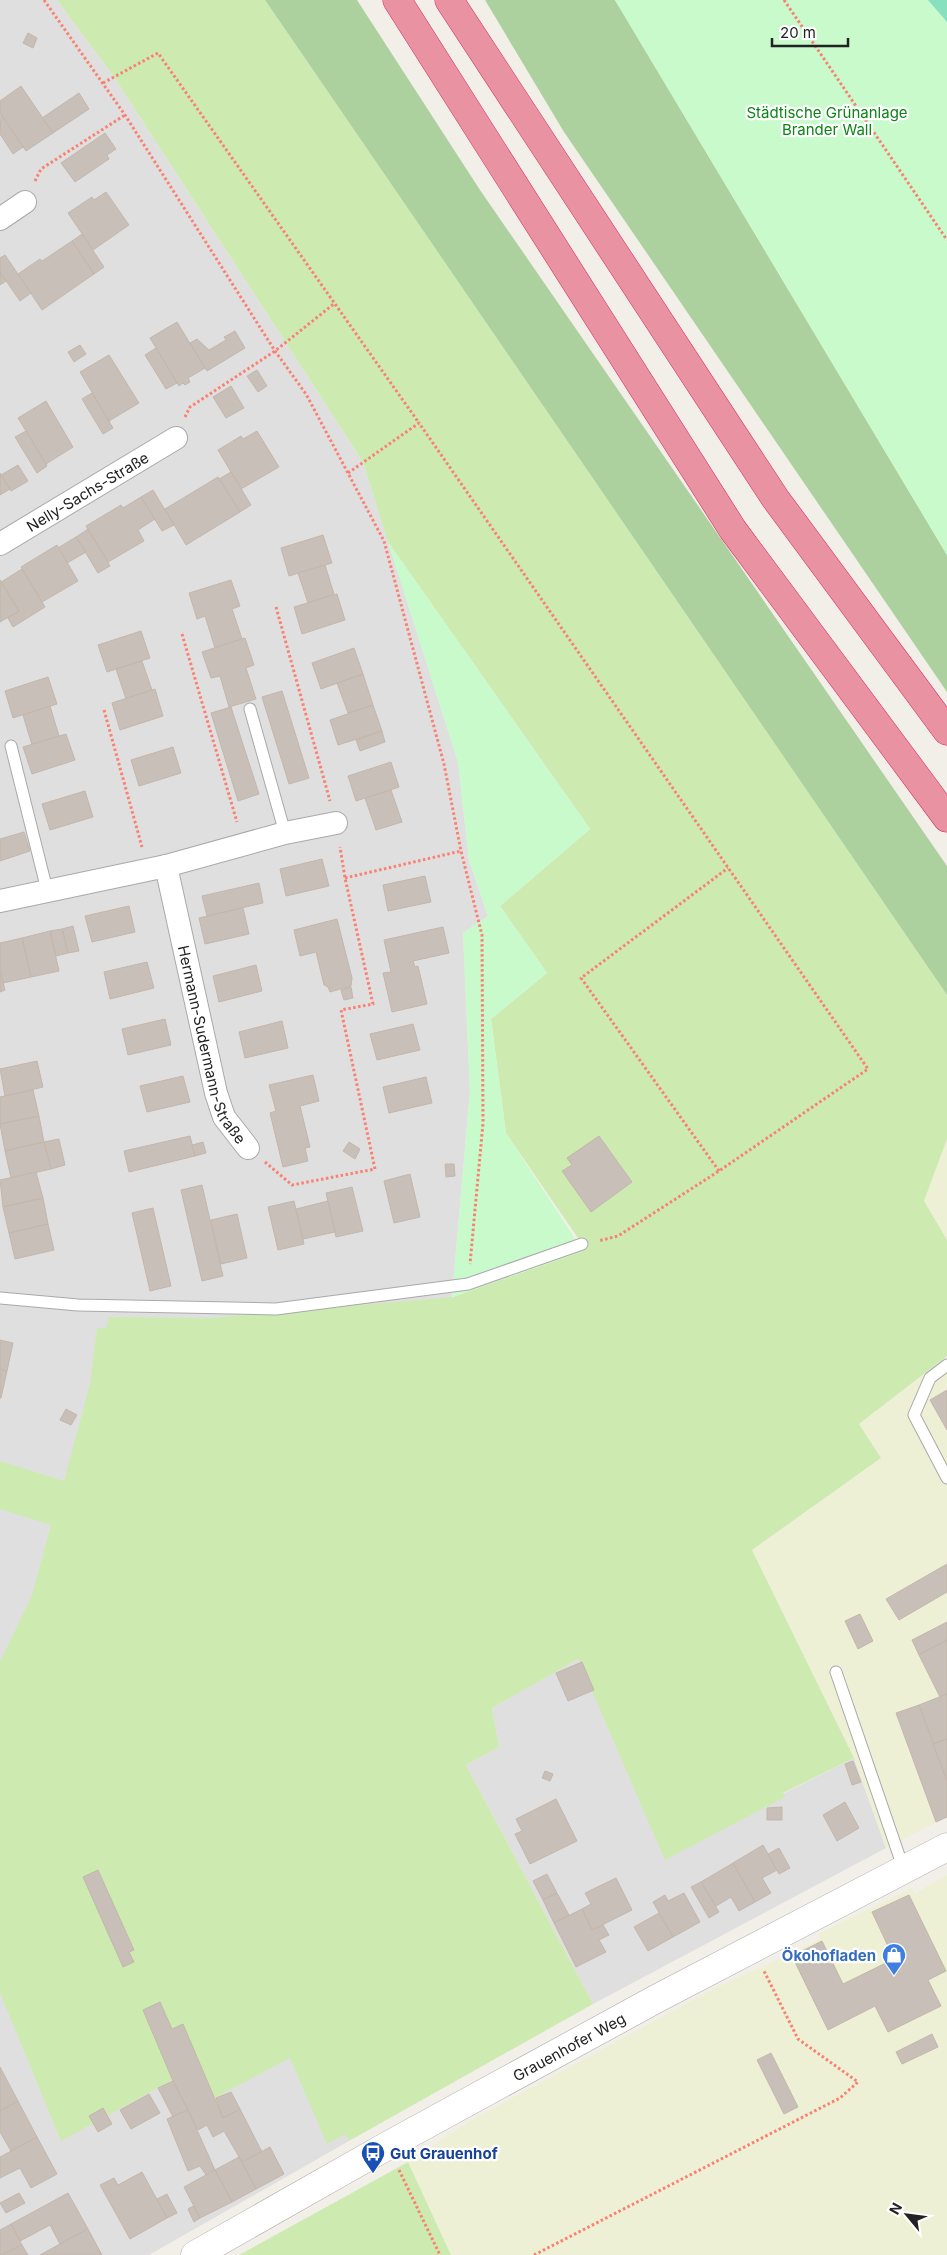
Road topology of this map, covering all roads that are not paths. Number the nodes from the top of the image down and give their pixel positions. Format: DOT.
graph roads {
  1 [pos="397,0"];
  2 [pos="449,0"];
  3 [pos="25,202"];
  4 [pos="0,218"];
  5 [pos="176,438"];
  6 [pos="0,544"];
  7 [pos="250,709"];
  8 [pos="947,731"];
  9 [pos="11,746"];
  10 [pos="947,818"];
  11 [pos="336,823"];
  12 [pos="285,833"];
  13 [pos="157,868"];
  14 [pos="47,890"];
  15 [pos="0,901"];
  16 [pos="248,1148"];
  17 [pos="582,1244"];
  18 [pos="0,1298"];
  19 [pos="947,1365"];
  20 [pos="947,1478"];
  21 [pos="836,1672"];
  22 [pos="947,1847"];
  23 [pos="904,1870"];
  24 [pos="195,2255"];
  1 -- 10 [label="highway"];
  2 -- 8 [label="highway"];
  3 -- 4 [label="street"];
  5 -- 6 [label="street, Nelly-Sachs-Straße"];
  7 -- 12 [label="lane"];
  9 -- 14 [label="lane"];
  11 -- 12 [label="street"];
  12 -- 13 [label="street"];
  13 -- 14 [label="street"];
  13 -- 16 [label="street, Hermann-Sudermann-Straße"];
  14 -- 15 [label="street"];
  17 -- 18 [label="lane"];
  19 -- 20 [label="lane"];
  21 -- 23 [label="lane"];
  22 -- 23 [label="street, Grauenhofer Weg"];
  23 -- 24 [label="street, Grauenhofer Weg"];
}
